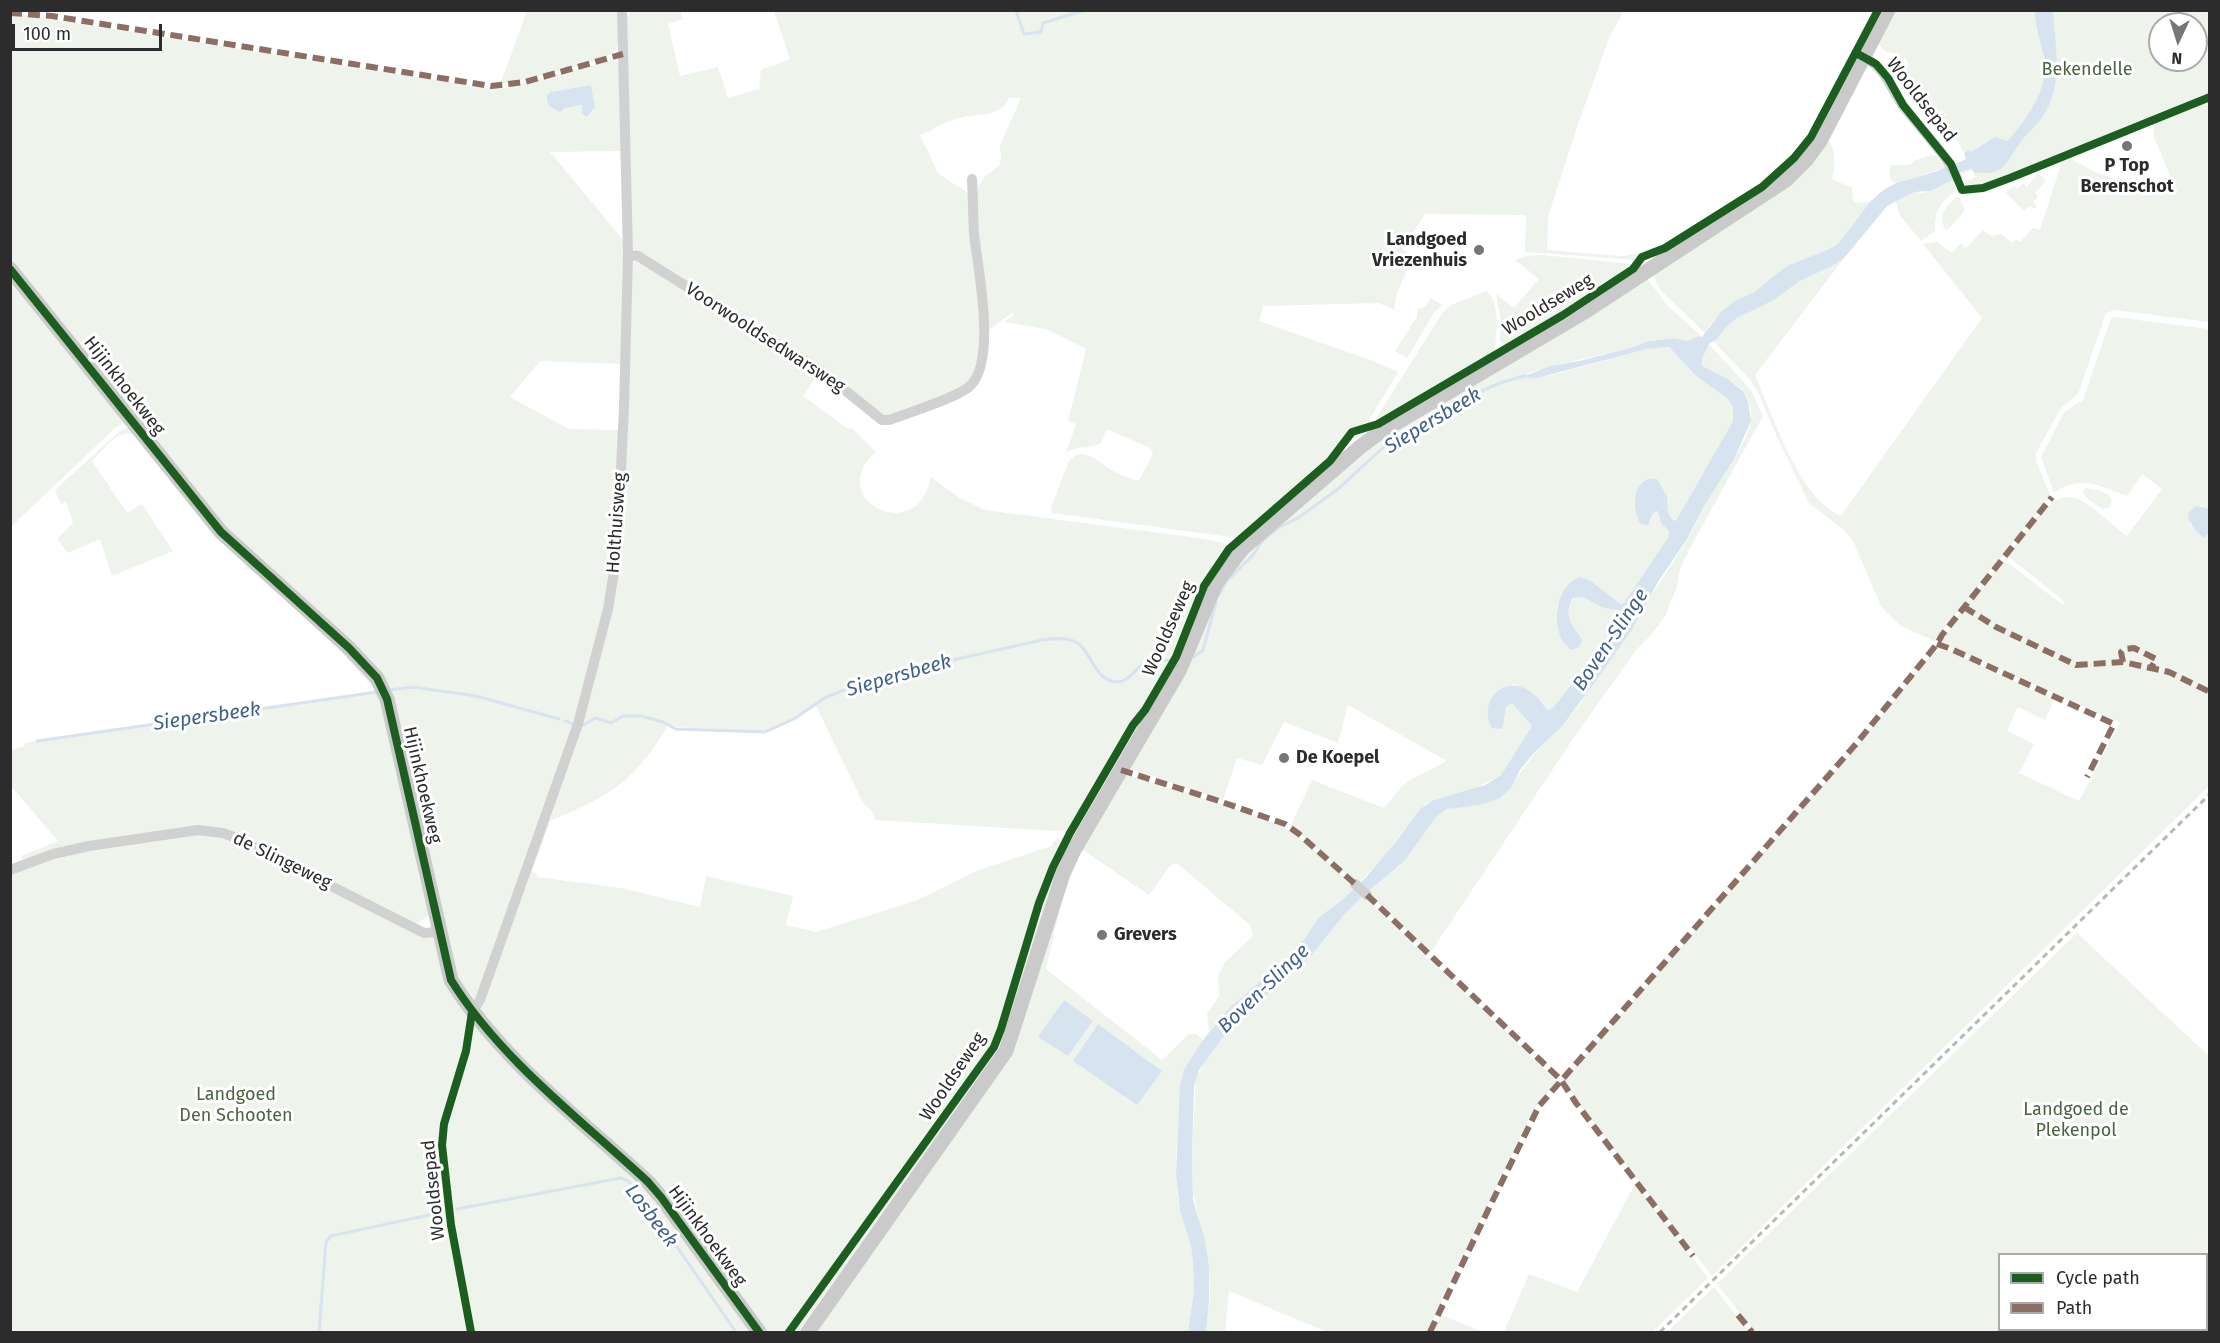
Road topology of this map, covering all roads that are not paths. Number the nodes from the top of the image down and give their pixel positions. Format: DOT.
graph roads {
  1 [pos="622,10"];
  2 [pos="1888,10"];
  3 [pos="1864,57"];
  4 [pos="1957,178"];
  5 [pos="972,179"];
  6 [pos="627,255"];
  7 [pos="10,268"];
  8 [pos="10,870"];
  9 [pos="1355,884"];
  10 [pos="1366,895"];
  11 [pos="439,932"];
  12 [pos="472,1012"];
  13 [pos="759,1332"];
  14 [pos="808,1332"];
  1 -- 6 [label="street, Holthuisweg"];
  2 -- 3 [label="main road, Wooldseweg"];
  3 -- 4 [label="street, Wooldsepad"];
  3 -- 14 [label="main road, Wooldseweg"];
  5 -- 6 [label="street, Voorwooldsedwarsweg"];
  6 -- 12 [label="street, Holthuisweg"];
  7 -- 11 [label="main road, Hijinkhoekweg"];
  8 -- 11 [label="street, de Slingeweg"];
  9 -- 10 [label="street"];
  11 -- 12 [label="main road, Hijinkhoekweg"];
  12 -- 13 [label="main road, Hijinkhoekweg"];
}
